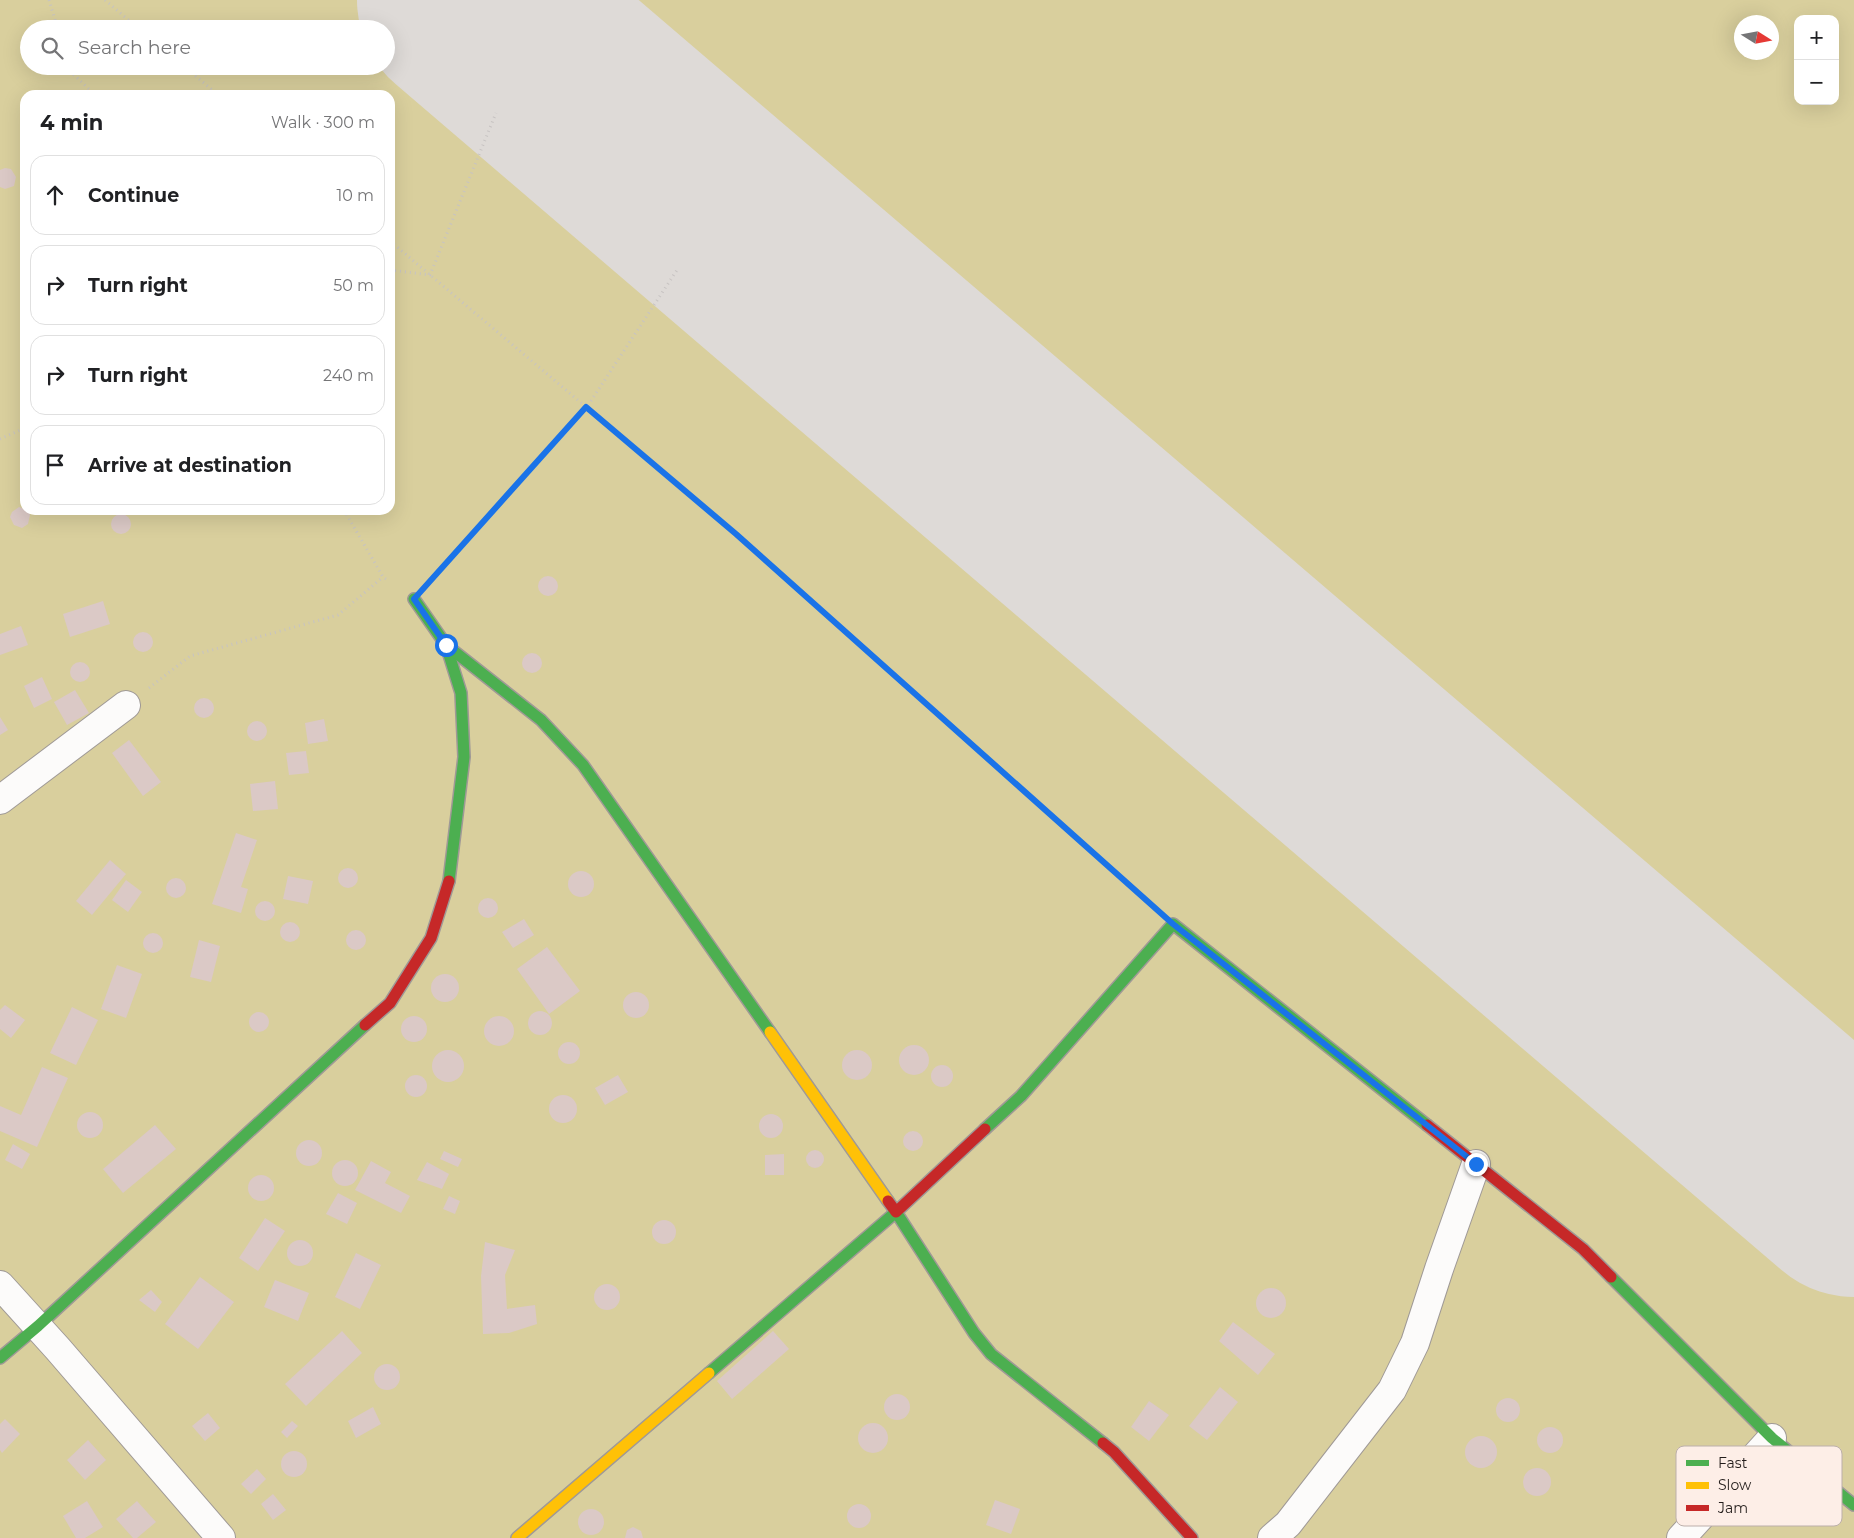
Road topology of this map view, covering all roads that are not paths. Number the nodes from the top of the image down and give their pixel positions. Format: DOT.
graph roads {
  1 [pos="414,599"];
  2 [pos="446,645"];
  3 [pos="126,705"];
  4 [pos="0,800"];
  5 [pos="1476,1164"];
  6 [pos="896,1212"];
  7 [pos="0,1285"];
  8 [pos="38,1326"];
  9 [pos="0,1358"];
  10 [pos="1772,1438"];
  11 [pos="1765,1446"];
  12 [pos="1782,1446"];
  13 [pos="1842,1495"];
  14 [pos="1854,1505"];
  15 [pos="1692,1526"];
  16 [pos="221,1538"];
  17 [pos="517,1538"];
  18 [pos="1192,1538"];
  19 [pos="1272,1538"];
  20 [pos="1681,1538"];
  1 -- 2 [label="street"];
  2 -- 6 [label="street"];
  2 -- 8 [label="street"];
  3 -- 4 [label="street"];
  5 -- 6 [label="street"];
  5 -- 10 [label="street"];
  5 -- 19 [label="street"];
  6 -- 17 [label="street"];
  6 -- 18 [label="street"];
  7 -- 8 [label="street"];
  8 -- 9 [label="street"];
  8 -- 16 [label="street"];
  10 -- 11 [label="street"];
  10 -- 12 [label="street"];
  13 -- 14 [label="street"];
  15 -- 20 [label="street"];
}
